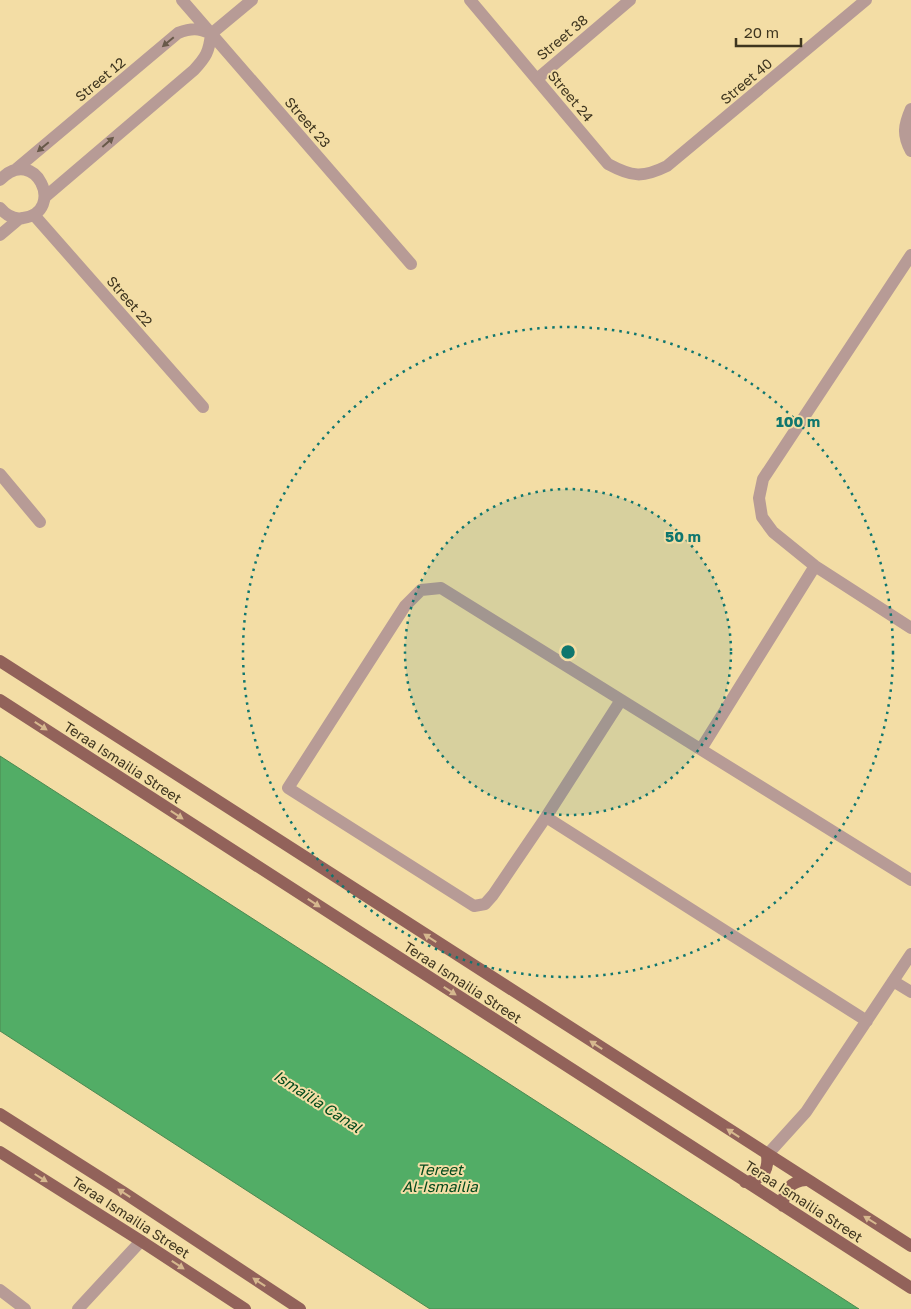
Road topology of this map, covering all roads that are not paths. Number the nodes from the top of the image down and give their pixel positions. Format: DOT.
graph roads {
  1 [pos="182,0"];
  2 [pos="252,0"];
  3 [pos="470,0"];
  4 [pos="630,0"];
  5 [pos="866,0"];
  6 [pos="212,34"];
  7 [pos="537,79"];
  8 [pos="911,109"];
  9 [pos="911,151"];
  10 [pos="667,166"];
  11 [pos="5,173"];
  12 [pos="45,197"];
  13 [pos="0,208"];
  14 [pos="34,215"];
  15 [pos="19,219"];
  16 [pos="0,235"];
  17 [pos="911,255"];
  18 [pos="411,264"];
  19 [pos="203,407"];
  20 [pos="0,474"];
  21 [pos="40,522"];
  22 [pos="814,566"];
  23 [pos="911,628"];
  24 [pos="0,661"];
  25 [pos="0,700"];
  26 [pos="621,700"];
  27 [pos="700,750"];
  28 [pos="546,817"];
  29 [pos="911,880"];
  30 [pos="911,954"];
  31 [pos="893,981"];
  32 [pos="911,992"];
  33 [pos="867,1021"];
  34 [pos="0,1114"];
  35 [pos="0,1152"];
  36 [pos="767,1155"];
  37 [pos="806,1180"];
  38 [pos="745,1182"];
  39 [pos="783,1206"];
  40 [pos="141,1241"];
  41 [pos="911,1246"];
  42 [pos="911,1288"];
  43 [pos="0,1290"];
  44 [pos="25,1309"];
  45 [pos="78,1309"];
  46 [pos="245,1309"];
  47 [pos="300,1309"];
  1 -- 6 [label="street, Street 23"];
  2 -- 6 [label="street"];
  3 -- 7 [label="street, Street 24"];
  4 -- 7 [label="street, Street 38"];
  5 -- 10 [label="street, Street 40"];
  6 -- 11 [label="street, Street 12, one-way"];
  12 -- 6 [label="street, one-way"];
  6 -- 18 [label="street, Street 23"];
  7 -- 10 [label="street, Street 24"];
  8 -- 9 [label="street"];
  11 -- 12 [label="street"];
  12 -- 14 [label="street"];
  13 -- 15 [label="street"];
  14 -- 15 [label="street"];
  14 -- 19 [label="street, Street 22"];
  15 -- 16 [label="street"];
  17 -- 22 [label="street"];
  20 -- 21 [label="street"];
  22 -- 23 [label="street"];
  22 -- 27 [label="street"];
  36 -- 24 [label="main road, Teraa Ismailia Street, one-way"];
  25 -- 38 [label="main road, Teraa Ismailia Street, one-way"];
  26 -- 27 [label="street"];
  26 -- 28 [label="street"];
  26 -- 28 [label="street"];
  27 -- 29 [label="street"];
  28 -- 33 [label="street"];
  30 -- 31 [label="street"];
  31 -- 32 [label="street"];
  31 -- 33 [label="street"];
  33 -- 36 [label="street"];
  47 -- 34 [label="main road, Teraa Ismailia Street, one-way"];
  35 -- 40 [label="main road, Teraa Ismailia Street, one-way"];
  36 -- 37 [label="main road, Teraa Ismailia Street"];
  36 -- 38 [label="main road"];
  37 -- 39 [label="main road"];
  41 -- 37 [label="main road, Teraa Ismailia Street, one-way"];
  38 -- 39 [label="main road, Teraa Ismailia Street"];
  39 -- 42 [label="main road, Teraa Ismailia Street"];
  40 -- 45 [label="street"];
  40 -- 46 [label="main road, Teraa Ismailia Street, one-way"];
  43 -- 44 [label="street"];
}
